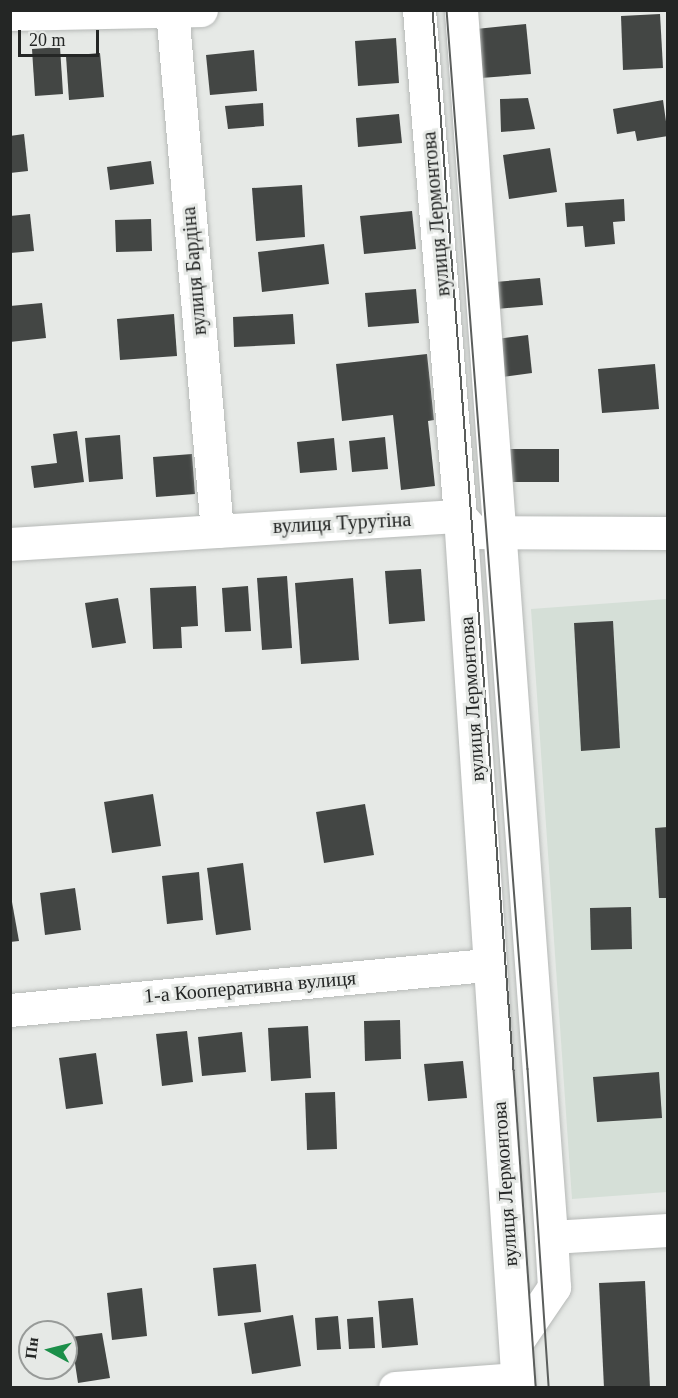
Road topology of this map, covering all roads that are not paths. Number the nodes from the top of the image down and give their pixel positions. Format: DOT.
graph roads {
  1 [pos="419,10"];
  2 [pos="461,10"];
  3 [pos="182,11"];
  4 [pos="10,14"];
  5 [pos="460,516"];
  6 [pos="217,531"];
  7 [pos="499,532"];
  8 [pos="668,533"];
  9 [pos="10,544"];
  10 [pos="490,964"];
  11 [pos="10,1010"];
  12 [pos="668,1230"];
  13 [pos="551,1237"];
  14 [pos="516,1343"];
  15 [pos="518,1383"];
  16 [pos="395,1388"];
  1 -- 5 [label="street, вулиця Лермонтова"];
  2 -- 7 [label="street, вулиця Лермонтова"];
  3 -- 4 [label="street"];
  3 -- 6 [label="street, вулиця Бардіна"];
  5 -- 6 [label="street, вулиця Турутіна"];
  5 -- 7 [label="street"];
  5 -- 10 [label="street, вулиця Лермонтова"];
  6 -- 9 [label="street, вулиця Турутіна"];
  7 -- 8 [label="street"];
  7 -- 13 [label="street, вулиця Лермонтова"];
  10 -- 11 [label="street, 1-а Кооперативна вулиця"];
  10 -- 14 [label="street, вулиця Лермонтова"];
  12 -- 13 [label="street"];
  13 -- 14 [label="street"];
  14 -- 15 [label="street, вулиця Лермонтова"];
  15 -- 16 [label="street"];
}
